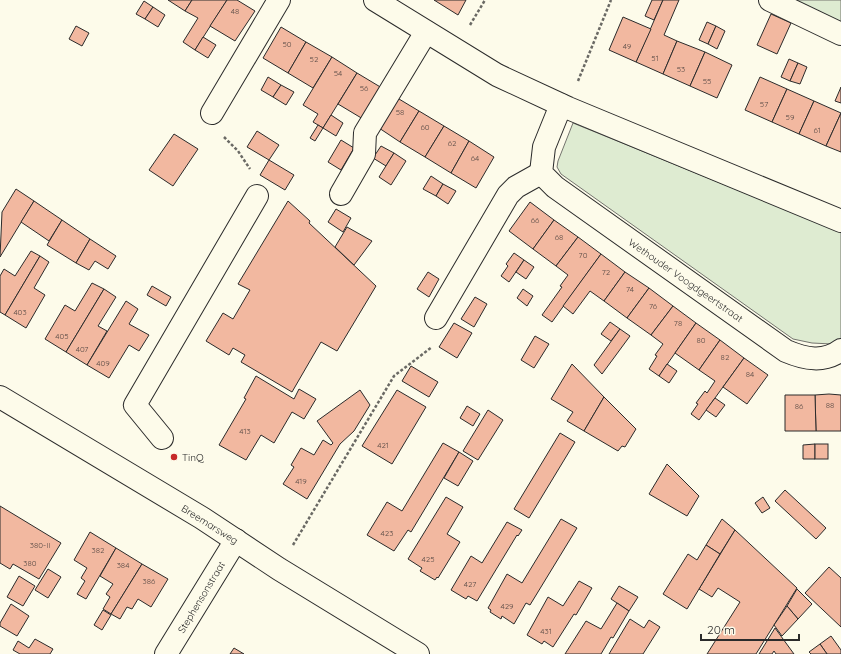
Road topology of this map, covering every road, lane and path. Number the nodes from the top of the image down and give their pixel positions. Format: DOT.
graph roads {
  1 [pos="279,0"];
  2 [pos="375,0"];
  3 [pos="611,0"];
  4 [pos="770,0"];
  5 [pos="426,32"];
  6 [pos="841,34"];
  7 [pos="564,106"];
  8 [pos="212,113"];
  9 [pos="541,173"];
  10 [pos="341,194"];
  11 [pos="257,196"];
  12 [pos="841,220"];
  13 [pos="436,318"];
  14 [pos="841,350"];
  15 [pos="0,397"];
  16 [pos="162,438"];
  17 [pos="236,540"];
  18 [pos="279,568"];
  19 [pos="166,654"];
  20 [pos="418,654"];
  1 -- 8 [label="street"];
  2 -- 5 [label="street"];
  3 -- 7 [label="path"];
  4 -- 6 [label="street"];
  5 -- 7 [label="street"];
  5 -- 10 [label="street"];
  7 -- 9 [label="street"];
  7 -- 12 [label="street"];
  8 -- 11 [label="path"];
  9 -- 13 [label="street"];
  9 -- 14 [label="street, Wethouder Voogdgeertstraat"];
  11 -- 16 [label="street"];
  13 -- 18 [label="path"];
  15 -- 17 [label="street, Breemarsweg"];
  17 -- 18 [label="street, Breemarsweg"];
  17 -- 19 [label="street, Stephensonstraat"];
  18 -- 20 [label="street, Breemarsweg"];
}
